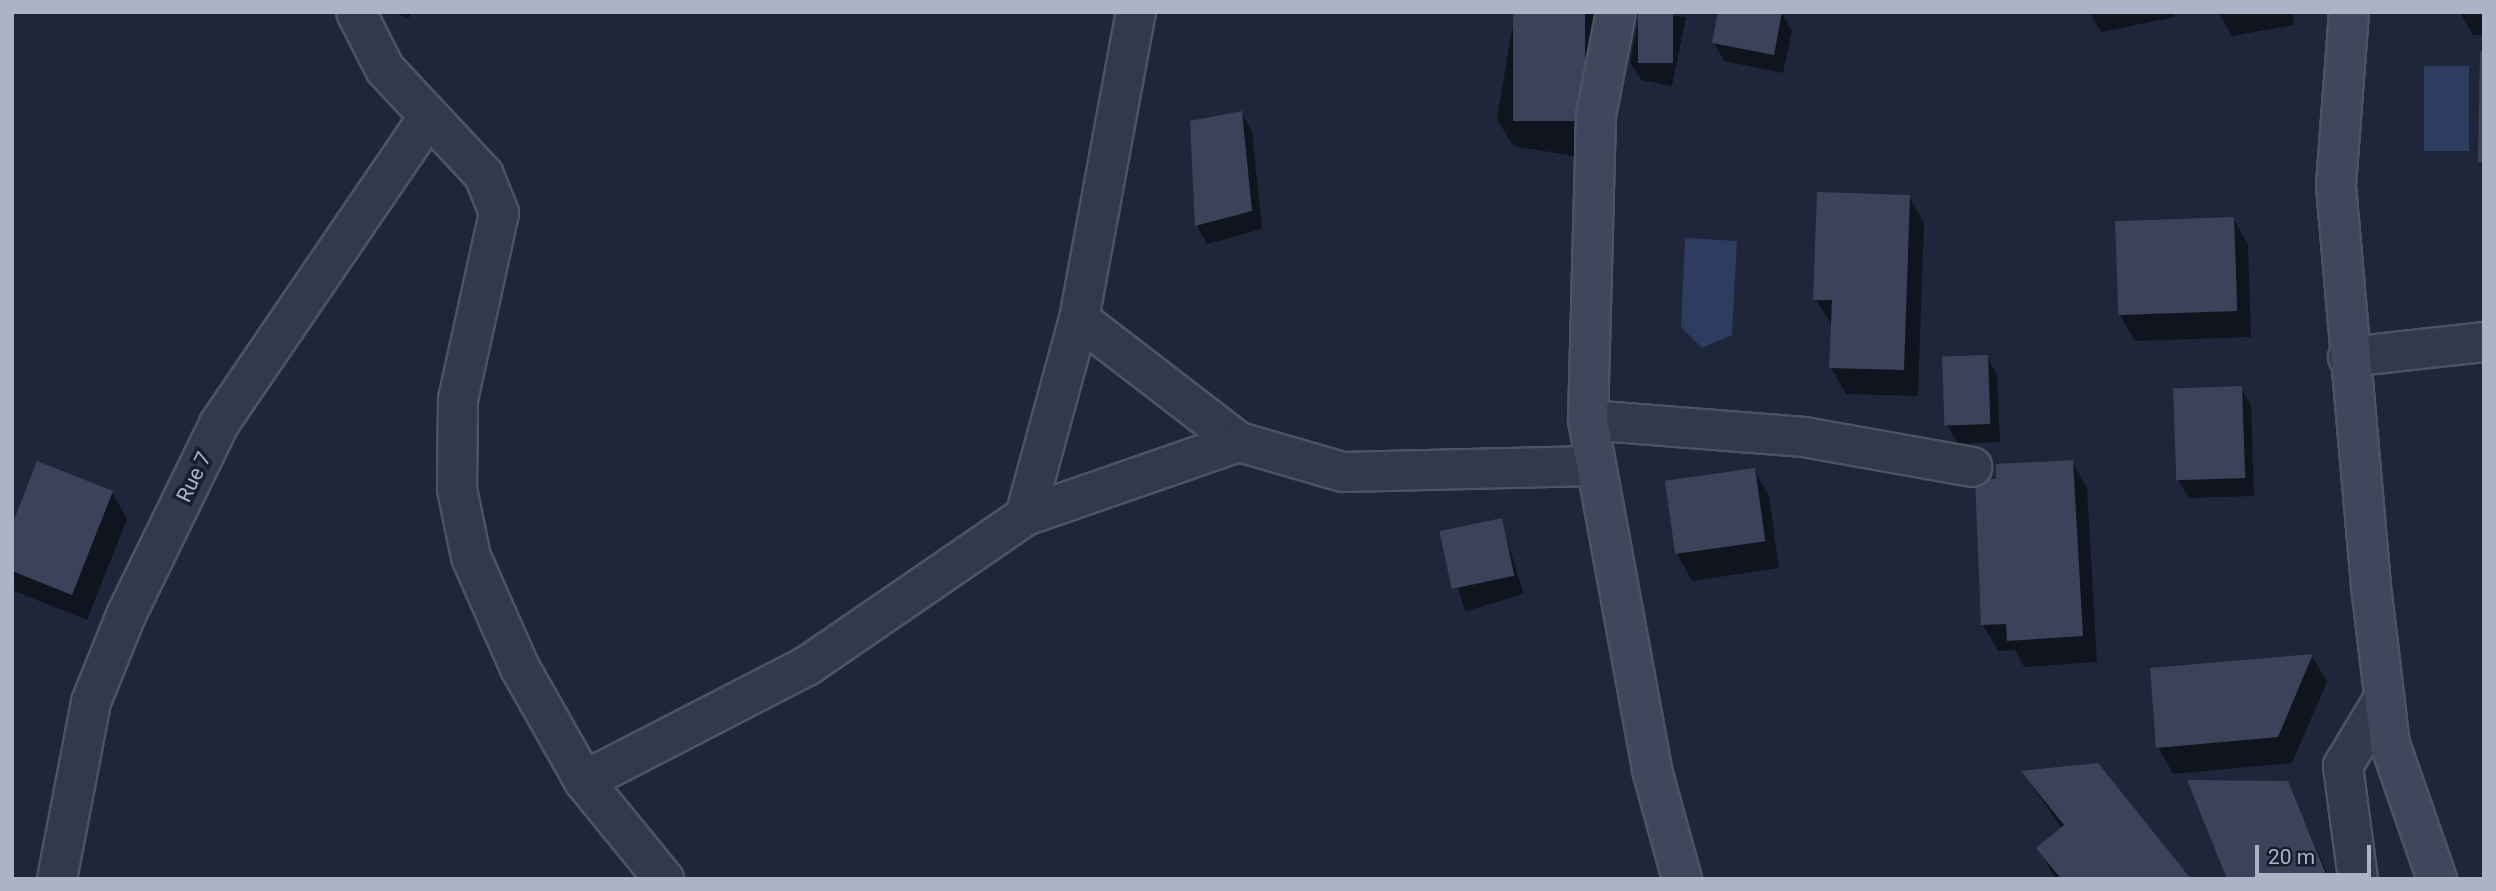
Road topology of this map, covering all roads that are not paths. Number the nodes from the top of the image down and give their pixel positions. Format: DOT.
graph roads {
  1 [pos="356,12"];
  2 [pos="1136,12"];
  3 [pos="1616,12"];
  4 [pos="2349,12"];
  5 [pos="427,120"];
  6 [pos="1079,319"];
  7 [pos="2484,342"];
  8 [pos="2348,357"];
  9 [pos="1588,420"];
  10 [pos="1239,442"];
  11 [pos="1593,466"];
  12 [pos="1972,467"];
  13 [pos="1025,516"];
  14 [pos="2384,698"];
  15 [pos="584,781"];
  16 [pos="57,879"];
  17 [pos="664,879"];
  18 [pos="1682,879"];
  19 [pos="2357,879"];
  20 [pos="2437,879"];
  1 -- 5 [label="street"];
  2 -- 6 [label="street"];
  3 -- 9 [label="street"];
  4 -- 8 [label="street"];
  5 -- 15 [label="street"];
  5 -- 16 [label="street, Rue 7"];
  6 -- 10 [label="street"];
  6 -- 13 [label="street"];
  7 -- 8 [label="street"];
  8 -- 14 [label="street"];
  9 -- 11 [label="street"];
  9 -- 12 [label="street"];
  10 -- 11 [label="street"];
  10 -- 13 [label="street"];
  11 -- 18 [label="street"];
  13 -- 15 [label="street"];
  14 -- 19 [label="street"];
  14 -- 20 [label="street"];
  15 -- 17 [label="street"];
}
